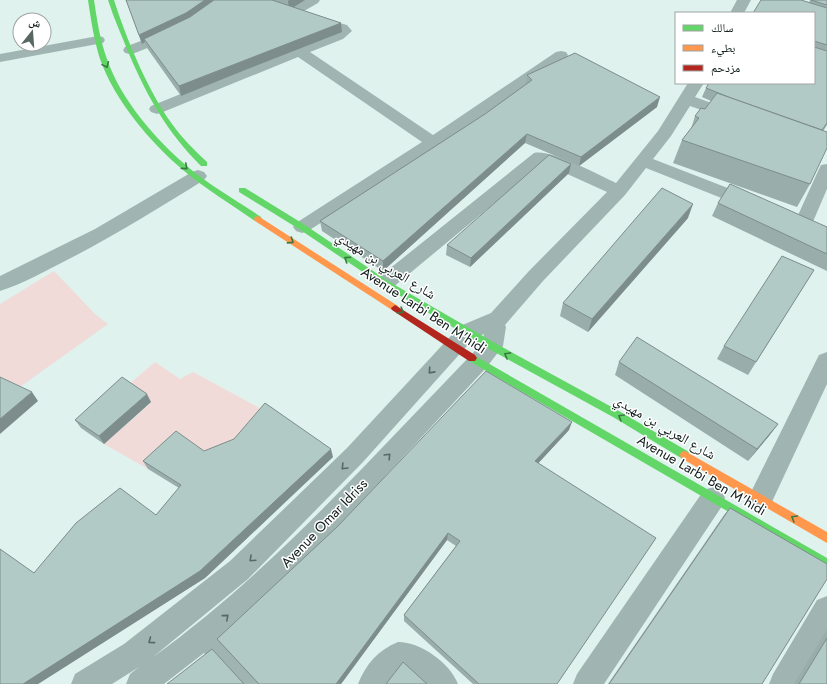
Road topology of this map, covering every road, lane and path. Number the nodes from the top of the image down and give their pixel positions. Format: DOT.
graph roads {
  1 [pos="91,0"];
  2 [pos="111,0"];
  3 [pos="313,0"];
  4 [pos="744,0"];
  5 [pos="277,8"];
  6 [pos="292,12"];
  7 [pos="738,12"];
  8 [pos="184,27"];
  9 [pos="98,40"];
  10 [pos="130,50"];
  11 [pos="300,52"];
  12 [pos="561,55"];
  13 [pos="0,58"];
  14 [pos="695,84"];
  15 [pos="686,99"];
  16 [pos="157,109"];
  17 [pos="746,121"];
  18 [pos="433,142"];
  19 [pos="644,161"];
  20 [pos="827,169"];
  21 [pos="206,174"];
  22 [pos="232,184"];
  23 [pos="619,191"];
  24 [pos="767,210"];
  25 [pos="302,227"];
  26 [pos="821,231"];
  27 [pos="0,284"];
  28 [pos="385,284"];
  29 [pos="498,319"];
  30 [pos="461,339"];
  31 [pos="485,354"];
  32 [pos="827,361"];
  33 [pos="713,498"];
  34 [pos="761,498"];
  35 [pos="827,538"];
  36 [pos="827,564"];
  37 [pos="827,610"];
  38 [pos="206,634"];
  39 [pos="85,684"];
  40 [pos="140,684"];
  41 [pos="250,684"];
  42 [pos="372,684"];
  43 [pos="444,684"];
  44 [pos="587,684"];
  45 [pos="783,684"];
  1 -- 9 [label="main road, Avenue Larbi Ben M'hidi"];
  2 -- 10 [label="main road"];
  3 -- 6 [label="street"];
  4 -- 7 [label="street"];
  5 -- 6 [label="street"];
  6 -- 11 [label="street"];
  8 -- 10 [label="street"];
  9 -- 13 [label="street"];
  9 -- 21 [label="main road, Avenue Larbi Ben M'hidi, one-way"];
  10 -- 16 [label="main road"];
  11 -- 16 [label="street"];
  11 -- 18 [label="street"];
  12 -- 18 [label="street"];
  14 -- 15 [label="street"];
  15 -- 17 [label="street"];
  15 -- 19 [label="street"];
  16 -- 21 [label="main road"];
  18 -- 25 [label="street"];
  19 -- 23 [label="street"];
  19 -- 24 [label="street"];
  20 -- 26 [label="street"];
  21 -- 27 [label="street"];
  21 -- 30 [label="main road, Avenue Larbi Ben M'hidi, one-way"];
  22 -- 25 [label="main road, شارع العربي بن مهيدي"];
  23 -- 28 [label="street"];
  23 -- 29 [label="street"];
  28 -- 25 [label="main road, شارع العربي بن مهيدي, one-way"];
  28 -- 30 [label="main road, شارع العربي بن مهيدي"];
  29 -- 30 [label="street"];
  29 -- 31 [label="street"];
  30 -- 31 [label="main road, شارع العربي بن مهيدي"];
  30 -- 31 [label="main road, Avenue Larbi Ben M'hidi"];
  30 -- 39 [label="street, one-way"];
  31 -- 33 [label="main road, Avenue Larbi Ben M'hidi"];
  34 -- 31 [label="main road, شارع العربي بن مهيدي, one-way"];
  38 -- 31 [label="street, Avenue Omar Idriss, one-way"];
  32 -- 34 [label="street"];
  33 -- 36 [label="main road, Avenue Larbi Ben M'hidi"];
  33 -- 44 [label="street"];
  35 -- 34 [label="main road, شارع العربي بن مهيدي, one-way"];
  37 -- 45 [label="street"];
  38 -- 40 [label="street, Avenue Omar Idriss"];
  38 -- 41 [label="street"];
  42 -- 43 [label="street"];
}
